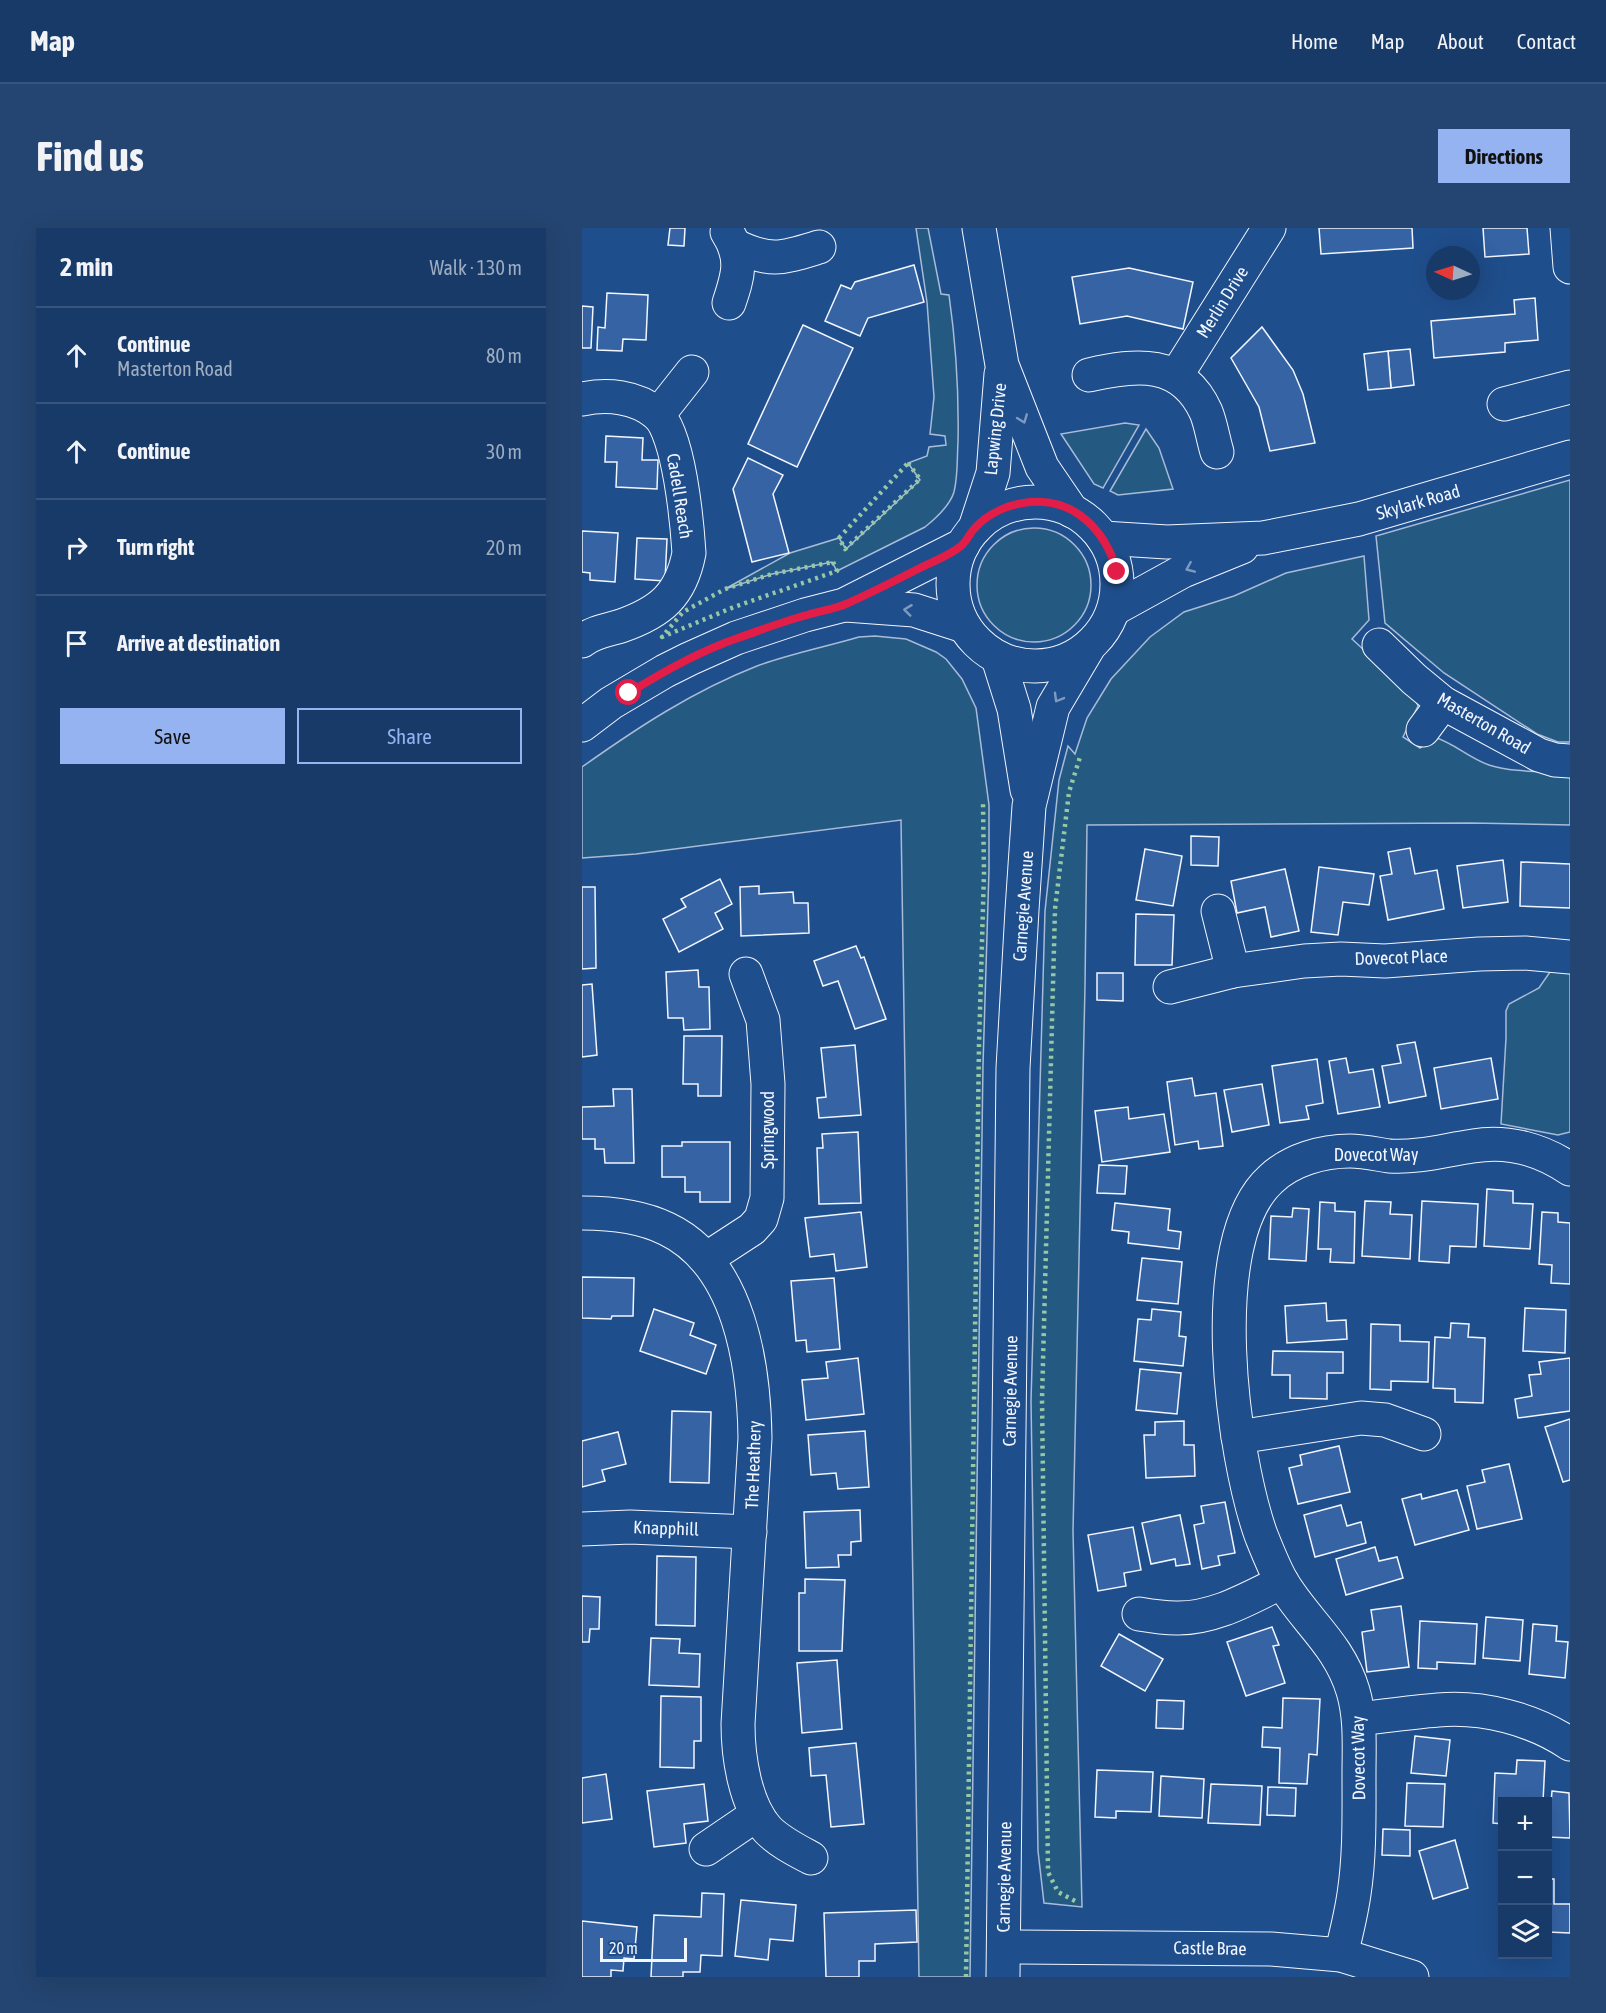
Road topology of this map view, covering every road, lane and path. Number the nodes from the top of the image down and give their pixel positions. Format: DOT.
graph roads {
  1 [pos="979,228"];
  2 [pos="1269,228"];
  3 [pos="1567,228"];
  4 [pos="730,237"];
  5 [pos="819,247"];
  6 [pos="1570,267"];
  7 [pos="729,303"];
  8 [pos="1002,365"];
  9 [pos="692,372"];
  10 [pos="1089,375"];
  11 [pos="1176,376"];
  12 [pos="1570,387"];
  13 [pos="582,399"];
  14 [pos="1504,404"];
  15 [pos="658,414"];
  16 [pos="1217,453"];
  17 [pos="1570,457"];
  18 [pos="1072,511"];
  19 [pos="969,536"];
  20 [pos="1103,538"];
  21 [pos="1263,538"];
  22 [pos="844,605"];
  23 [pos="1114,609"];
  24 [pos="964,626"];
  25 [pos="583,638"];
  26 [pos="1379,645"];
  27 [pos="1088,648"];
  28 [pos="998,658"];
  29 [pos="1443,703"];
  30 [pos="582,725"];
  31 [pos="1423,730"];
  32 [pos="1570,761"];
  33 [pos="1029,806"];
  34 [pos="1218,911"];
  35 [pos="1570,957"];
  36 [pos="1233,971"];
  37 [pos="746,974"];
  38 [pos="1170,987"];
  39 [pos="1570,1168"];
  40 [pos="582,1213"];
  41 [pos="706,1259"];
  42 [pos="1424,1434"];
  43 [pos="1238,1437"];
  44 [pos="582,1529"];
  45 [pos="750,1532"];
  46 [pos="1282,1582"];
  47 [pos="1139,1614"];
  48 [pos="1359,1719"];
  49 [pos="1570,1744"];
  50 [pos="756,1815"];
  51 [pos="706,1849"];
  52 [pos="811,1858"];
  53 [pos="1341,1955"];
  54 [pos="1003,1962"];
  55 [pos="1412,1977"];
  1 -- 8 [label="street, Lapwing Drive"];
  2 -- 11 [label="street, Merlin Drive"];
  3 -- 6 [label="street"];
  4 -- 5 [label="street"];
  4 -- 7 [label="street"];
  8 -- 18 [label="street, Lapwing Drive, one-way"];
  8 -- 19 [label="street, Lapwing Drive"];
  9 -- 15 [label="street"];
  10 -- 11 [label="street"];
  11 -- 16 [label="street"];
  12 -- 14 [label="street"];
  13 -- 15 [label="street"];
  15 -- 25 [label="street, Cadell Reach"];
  17 -- 21 [label="street, Skylark Road"];
  18 -- 19 [label="street"];
  18 -- 20 [label="street"];
  19 -- 22 [label="street"];
  19 -- 24 [label="street"];
  20 -- 21 [label="street, Skylark Road"];
  20 -- 23 [label="street"];
  21 -- 23 [label="street, Skylark Road, one-way"];
  24 -- 22 [label="street, one-way"];
  22 -- 30 [label="street"];
  23 -- 27 [label="street"];
  24 -- 28 [label="street"];
  26 -- 29 [label="street, Masterton Road"];
  27 -- 28 [label="street"];
  27 -- 33 [label="street, Carnegie Avenue, one-way"];
  28 -- 33 [label="street, Carnegie Avenue"];
  29 -- 31 [label="street"];
  29 -- 32 [label="street, Masterton Road"];
  33 -- 54 [label="street, Carnegie Avenue"];
  34 -- 36 [label="street"];
  35 -- 36 [label="street, Dovecot Place"];
  36 -- 38 [label="street, Dovecot Place"];
  37 -- 41 [label="street, Springwood"];
  39 -- 43 [label="street, Dovecot Way"];
  40 -- 41 [label="street, The Heathery"];
  41 -- 45 [label="street, The Heathery"];
  42 -- 43 [label="street"];
  43 -- 46 [label="street, Dovecot Way"];
  44 -- 45 [label="street, Knapphill"];
  45 -- 50 [label="street, The Heathery"];
  46 -- 47 [label="street"];
  46 -- 48 [label="street, Dovecot Way"];
  48 -- 49 [label="street"];
  48 -- 53 [label="street, Dovecot Way"];
  50 -- 51 [label="street"];
  50 -- 52 [label="street, The Heathery"];
  53 -- 54 [label="street, Castle Brae"];
  53 -- 55 [label="street, Castle Brae"];
}
